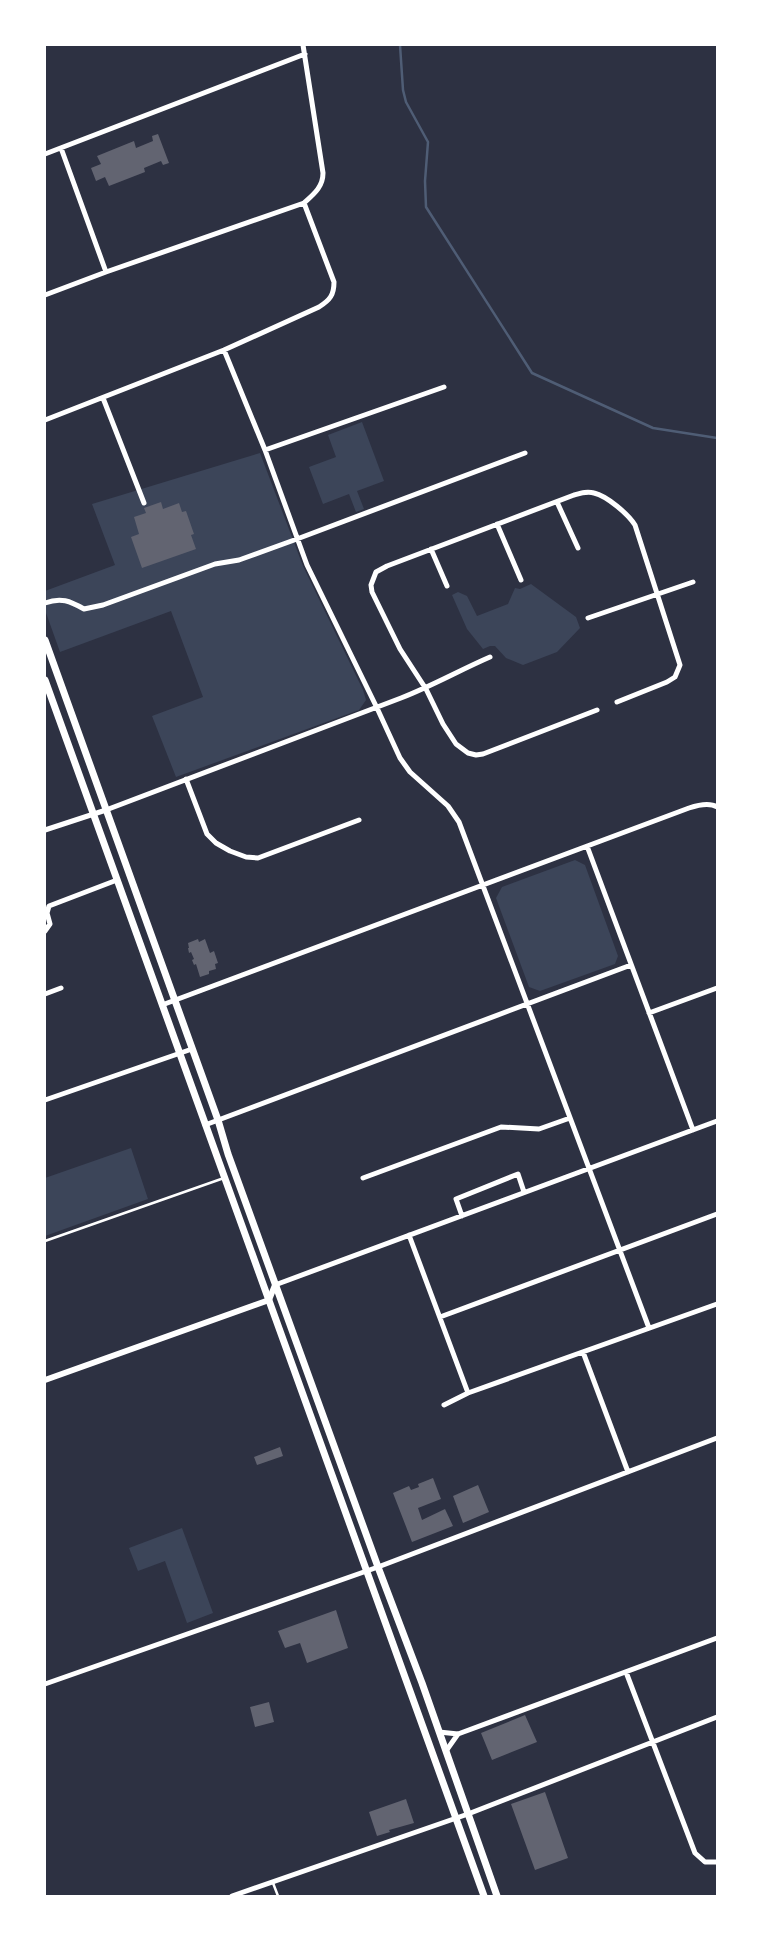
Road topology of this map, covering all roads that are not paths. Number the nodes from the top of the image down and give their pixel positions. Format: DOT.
graph roads {
  1 [pos="304,45"];
  2 [pos="305,54"];
  3 [pos="61,148"];
  4 [pos="45,154"];
  5 [pos="304,203"];
  6 [pos="106,272"];
  7 [pos="45,295"];
  8 [pos="224,350"];
  9 [pos="444,387"];
  10 [pos="103,398"];
  11 [pos="45,420"];
  12 [pos="265,450"];
  13 [pos="525,453"];
  14 [pos="557,502"];
  15 [pos="144,503"];
  16 [pos="496,524"];
  17 [pos="297,539"];
  18 [pos="578,548"];
  19 [pos="431,550"];
  20 [pos="521,580"];
  21 [pos="693,582"];
  22 [pos="447,586"];
  23 [pos="657,594"];
  24 [pos="45,603"];
  25 [pos="588,618"];
  26 [pos="45,640"];
  27 [pos="490,657"];
  28 [pos="45,680"];
  29 [pos="426,689"];
  30 [pos="617,702"];
  31 [pos="377,708"];
  32 [pos="597,710"];
  33 [pos="186,779"];
  34 [pos="715,806"];
  35 [pos="106,810"];
  36 [pos="94,814"];
  37 [pos="359,820"];
  38 [pos="45,830"];
  39 [pos="587,846"];
  40 [pos="117,880"];
  41 [pos="482,885"];
  42 [pos="45,931"];
  43 [pos="631,966"];
  44 [pos="61,988"];
  45 [pos="717,988"];
  46 [pos="45,994"];
  47 [pos="174,1000"];
  48 [pos="527,1004"];
  49 [pos="162,1005"];
  50 [pos="649,1013"];
  51 [pos="192,1048"];
  52 [pos="180,1053"];
  53 [pos="45,1100"];
  54 [pos="570,1118"];
  55 [pos="218,1120"];
  56 [pos="717,1121"];
  57 [pos="205,1124"];
  58 [pos="693,1130"];
  59 [pos="589,1168"];
  60 [pos="225,1178"];
  61 [pos="363,1178"];
  62 [pos="524,1192"];
  63 [pos="717,1214"];
  64 [pos="462,1216"];
  65 [pos="409,1235"];
  66 [pos="45,1241"];
  67 [pos="620,1250"];
  68 [pos="275,1285"];
  69 [pos="269,1300"];
  70 [pos="717,1304"];
  71 [pos="440,1317"];
  72 [pos="649,1328"];
  73 [pos="583,1352"];
  74 [pos="45,1380"];
  75 [pos="468,1393"];
  76 [pos="444,1405"];
  77 [pos="717,1438"];
  78 [pos="628,1472"];
  79 [pos="378,1567"];
  80 [pos="367,1570"];
  81 [pos="717,1638"];
  82 [pos="626,1672"];
  83 [pos="45,1684"];
  84 [pos="717,1716"];
  85 [pos="439,1732"];
  86 [pos="458,1734"];
  87 [pos="652,1741"];
  88 [pos="446,1751"];
  89 [pos="468,1814"];
  90 [pos="456,1818"];
  91 [pos="717,1862"];
  92 [pos="273,1882"];
  93 [pos="232,1896"];
  94 [pos="278,1896"];
  95 [pos="484,1896"];
  96 [pos="497,1896"];
  1 -- 2 [label="street"];
  2 -- 3 [label="street"];
  2 -- 5 [label="street"];
  3 -- 4 [label="street"];
  3 -- 6 [label="street"];
  5 -- 6 [label="street"];
  5 -- 8 [label="street"];
  6 -- 7 [label="street"];
  8 -- 10 [label="street"];
  8 -- 12 [label="street"];
  9 -- 12 [label="street"];
  10 -- 11 [label="street"];
  10 -- 15 [label="street"];
  12 -- 17 [label="street"];
  13 -- 17 [label="street"];
  14 -- 16 [label="street"];
  14 -- 18 [label="street"];
  14 -- 23 [label="street"];
  16 -- 19 [label="street"];
  16 -- 20 [label="street"];
  17 -- 24 [label="street"];
  17 -- 31 [label="street"];
  19 -- 22 [label="street"];
  19 -- 29 [label="street"];
  21 -- 23 [label="street"];
  23 -- 25 [label="street"];
  23 -- 30 [label="street"];
  26 -- 35 [label="main road"];
  27 -- 29 [label="street"];
  28 -- 36 [label="main road"];
  29 -- 31 [label="street"];
  29 -- 32 [label="street"];
  31 -- 33 [label="street"];
  31 -- 41 [label="street"];
  33 -- 35 [label="street"];
  33 -- 37 [label="street"];
  34 -- 39 [label="street"];
  35 -- 36 [label="street"];
  35 -- 47 [label="main road"];
  36 -- 38 [label="street"];
  36 -- 40 [label="main road"];
  39 -- 41 [label="street"];
  39 -- 43 [label="street"];
  40 -- 42 [label="street"];
  40 -- 49 [label="main road"];
  41 -- 47 [label="street"];
  41 -- 48 [label="street"];
  43 -- 48 [label="street"];
  43 -- 50 [label="street"];
  44 -- 46 [label="street"];
  45 -- 50 [label="street"];
  47 -- 49 [label="street"];
  47 -- 51 [label="main road"];
  48 -- 54 [label="street"];
  48 -- 55 [label="street"];
  49 -- 52 [label="main road"];
  50 -- 58 [label="street"];
  51 -- 52 [label="street"];
  51 -- 55 [label="main road"];
  52 -- 53 [label="street"];
  52 -- 57 [label="main road"];
  54 -- 59 [label="street"];
  54 -- 61 [label="street"];
  55 -- 57 [label="street"];
  55 -- 68 [label="main road"];
  56 -- 58 [label="street"];
  57 -- 60 [label="main road"];
  58 -- 59 [label="street"];
  59 -- 62 [label="street"];
  59 -- 67 [label="street"];
  60 -- 66 [label="lane"];
  60 -- 69 [label="main road"];
  62 -- 64 [label="street"];
  62 -- 64 [label="street"];
  63 -- 67 [label="street"];
  64 -- 65 [label="street"];
  65 -- 68 [label="street"];
  65 -- 71 [label="street"];
  67 -- 71 [label="street"];
  67 -- 72 [label="street"];
  68 -- 69 [label="street"];
  68 -- 79 [label="main road"];
  69 -- 74 [label="street"];
  69 -- 80 [label="main road"];
  70 -- 72 [label="street"];
  71 -- 75 [label="street"];
  72 -- 73 [label="street"];
  73 -- 75 [label="street"];
  73 -- 78 [label="street"];
  75 -- 76 [label="street"];
  77 -- 78 [label="street"];
  78 -- 79 [label="street"];
  79 -- 80 [label="street"];
  79 -- 85 [label="main road"];
  80 -- 83 [label="street"];
  80 -- 90 [label="main road"];
  81 -- 82 [label="street"];
  82 -- 86 [label="street"];
  82 -- 87 [label="street"];
  84 -- 87 [label="street"];
  85 -- 86 [label="street"];
  85 -- 88 [label="main road"];
  86 -- 88 [label="street"];
  87 -- 89 [label="street"];
  87 -- 91 [label="street"];
  88 -- 89 [label="main road"];
  89 -- 90 [label="street"];
  89 -- 96 [label="main road"];
  90 -- 92 [label="street"];
  90 -- 95 [label="main road"];
  92 -- 93 [label="street"];
  92 -- 94 [label="lane"];
}
